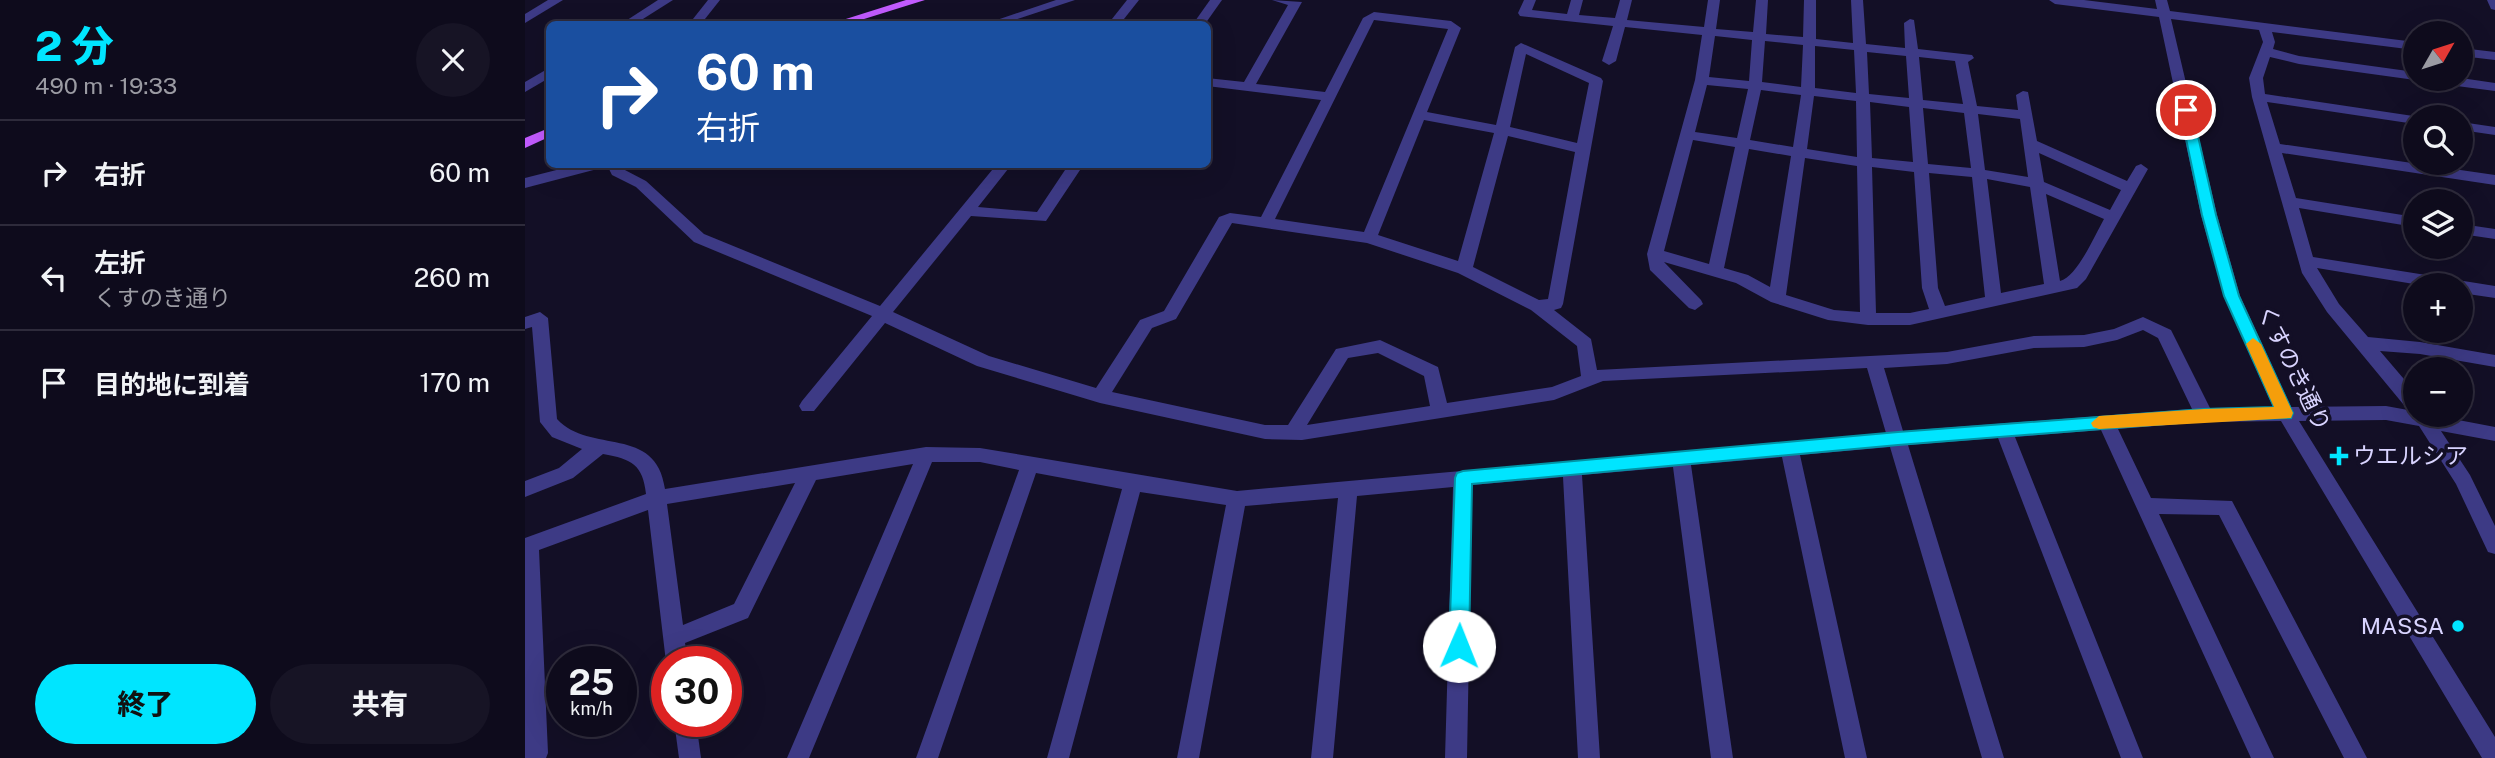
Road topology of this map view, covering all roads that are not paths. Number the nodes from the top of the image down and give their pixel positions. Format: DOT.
graph roads {
  1 [pos="557,0"];
  2 [pos="667,0"];
  3 [pos="714,0"];
  4 [pos="919,0"];
  5 [pos="1069,0"];
  6 [pos="1133,0"];
  7 [pos="1216,0"];
  8 [pos="1277,0"];
  9 [pos="1529,0"];
  10 [pos="1577,0"];
  11 [pos="1626,0"];
  12 [pos="1714,0"];
  13 [pos="1762,0"];
  14 [pos="1810,0"];
  15 [pos="1857,0"];
  16 [pos="2055,0"];
  17 [pos="2493,0"];
  18 [pos="2101,3"];
  19 [pos="2162,6"];
  20 [pos="2495,6"];
  21 [pos="1572,18"];
  22 [pos="525,19"];
  23 [pos="632,21"];
  24 [pos="697,21"];
  25 [pos="846,21"];
  26 [pos="1001,21"];
  27 [pos="1116,21"];
  28 [pos="1201,21"];
  29 [pos="1621,22"];
  30 [pos="1910,23"];
  31 [pos="2264,26"];
  32 [pos="1709,32"];
  33 [pos="1759,37"];
  34 [pos="1808,42"];
  35 [pos="2403,44"];
  36 [pos="1859,46"];
  37 [pos="1911,52"];
  38 [pos="2268,52"];
  39 [pos="2473,53"];
  40 [pos="2495,56"];
  41 [pos="1609,61"];
  42 [pos="546,74"];
  43 [pos="2403,74"];
  44 [pos="1702,80"];
  45 [pos="1211,82"];
  46 [pos="2473,84"];
  47 [pos="1755,86"];
  48 [pos="1248,87"];
  49 [pos="2495,87"];
  50 [pos="525,88"];
  51 [pos="1808,92"];
  52 [pos="2022,95"];
  53 [pos="1330,97"];
  54 [pos="2259,97"];
  55 [pos="1863,99"];
  56 [pos="1917,104"];
  57 [pos="1971,110"];
  58 [pos="1419,115"];
  59 [pos="2025,115"];
  60 [pos="2403,118"];
  61 [pos="2473,128"];
  62 [pos="1502,130"];
  63 [pos="2495,131"];
  64 [pos="546,134"];
  65 [pos="1687,135"];
  66 [pos="2030,142"];
  67 [pos="525,144"];
  68 [pos="1743,144"];
  69 [pos="2273,147"];
  70 [pos="1583,149"];
  71 [pos="1801,153"];
  72 [pos="1863,162"];
  73 [pos="584,168"];
  74 [pos="616,168"];
  75 [pos="1002,168"];
  76 [pos="1074,168"];
  77 [pos="1921,168"];
  78 [pos="2141,169"];
  79 [pos="1978,173"];
  80 [pos="2495,180"];
  81 [pos="525,183"];
  82 [pos="2034,183"];
  83 [pos="2129,188"];
  84 [pos="2289,202"];
  85 [pos="967,211"];
  86 [pos="2113,217"];
  87 [pos="2403,220"];
  88 [pos="1266,222"];
  89 [pos="2473,231"];
  90 [pos="2495,234"];
  91 [pos="1369,238"];
  92 [pos="1655,254"];
  93 [pos="2305,261"];
  94 [pos="1464,269"];
  95 [pos="1715,271"];
  96 [pos="2403,277"];
  97 [pos="2473,288"];
  98 [pos="2053,289"];
  99 [pos="2495,292"];
  100 [pos="1777,298"];
  101 [pos="1994,302"];
  102 [pos="1695,304"];
  103 [pos="1537,306"];
  104 [pos="1939,313"];
  105 [pos="882,314"];
  106 [pos="1868,319"];
  107 [pos="525,323"];
  108 [pos="2365,344"];
  109 [pos="1873,360"];
  110 [pos="2495,361"];
  111 [pos="1590,380"];
  112 [pos="2403,390"];
  113 [pos="1100,396"];
  114 [pos="808,406"];
  115 [pos="1440,411"];
  116 [pos="2285,413"];
  117 [pos="2403,414"];
  118 [pos="2204,415"];
  119 [pos="2106,422"];
  120 [pos="2428,427"];
  121 [pos="2469,427"];
  122 [pos="2004,431"];
  123 [pos="1293,433"];
  124 [pos="2495,434"];
  125 [pos="1898,439"];
  126 [pos="601,445"];
  127 [pos="1790,450"];
  128 [pos="926,454"];
  129 [pos="1681,460"];
  130 [pos="1030,464"];
  131 [pos="1572,469"];
  132 [pos="811,471"];
  133 [pos="1463,478"];
  134 [pos="1133,483"];
  135 [pos="525,489"];
  136 [pos="1348,489"];
  137 [pos="658,498"];
  138 [pos="1237,499"];
  139 [pos="2147,506"];
  140 [pos="527,546"];
  141 [pos="2495,546"];
  142 [pos="674,638"];
  143 [pos="675,646"];
  144 [pos="687,737"];
  145 [pos="533,758"];
  146 [pos="689,758"];
  147 [pos="798,758"];
  148 [pos="927,758"];
  149 [pos="1058,758"];
  150 [pos="1188,758"];
  151 [pos="1322,758"];
  152 [pos="1456,758"];
  153 [pos="1589,758"];
  154 [pos="1721,758"];
  155 [pos="1856,758"];
  156 [pos="1993,758"];
  157 [pos="2132,758"];
  158 [pos="2263,758"];
  159 [pos="2356,758"];
  160 [pos="2495,758"];
  1 -- 22 [label="street"];
  2 -- 23 [label="street"];
  3 -- 24 [label="street"];
  4 -- 25 [label="main road"];
  5 -- 26 [label="street"];
  6 -- 27 [label="street"];
  7 -- 28 [label="street"];
  8 -- 48 [label="street"];
  9 -- 21 [label="street"];
  10 -- 21 [label="street"];
  11 -- 29 [label="street"];
  12 -- 32 [label="street"];
  13 -- 33 [label="street"];
  14 -- 34 [label="street"];
  15 -- 36 [label="street"];
  16 -- 18 [label="street"];
  17 -- 20 [label="street"];
  18 -- 19 [label="street"];
  19 -- 31 [label="street"];
  19 -- 116 [label="street, くすのき通り"];
  21 -- 29 [label="street"];
  29 -- 32 [label="street"];
  29 -- 41 [label="street"];
  30 -- 37 [label="street"];
  31 -- 35 [label="street"];
  31 -- 38 [label="street"];
  32 -- 33 [label="street"];
  32 -- 44 [label="street"];
  33 -- 34 [label="street"];
  33 -- 47 [label="street"];
  34 -- 36 [label="street"];
  34 -- 51 [label="street"];
  36 -- 37 [label="street"];
  36 -- 55 [label="street"];
  37 -- 56 [label="street"];
  37 -- 57 [label="street"];
  38 -- 43 [label="street"];
  38 -- 54 [label="street"];
  39 -- 40 [label="street"];
  42 -- 50 [label="street"];
  44 -- 47 [label="street"];
  44 -- 65 [label="street"];
  45 -- 48 [label="street"];
  46 -- 49 [label="street"];
  47 -- 51 [label="street"];
  47 -- 68 [label="street"];
  48 -- 53 [label="street"];
  51 -- 55 [label="street"];
  51 -- 71 [label="street"];
  52 -- 59 [label="street"];
  53 -- 58 [label="street"];
  53 -- 88 [label="street"];
  54 -- 60 [label="street"];
  54 -- 69 [label="street"];
  55 -- 56 [label="street"];
  55 -- 72 [label="street"];
  56 -- 57 [label="street"];
  56 -- 77 [label="street"];
  57 -- 59 [label="street"];
  57 -- 79 [label="street"];
  58 -- 62 [label="street"];
  58 -- 91 [label="street"];
  59 -- 66 [label="street"];
  61 -- 63 [label="street"];
  62 -- 70 [label="street"];
  62 -- 70 [label="street"];
  62 -- 94 [label="street"];
  64 -- 67 [label="main road"];
  65 -- 68 [label="street"];
  65 -- 92 [label="street"];
  66 -- 82 [label="street"];
  66 -- 83 [label="street"];
  68 -- 71 [label="street"];
  68 -- 95 [label="street"];
  69 -- 80 [label="street"];
  69 -- 84 [label="street"];
  70 -- 103 [label="street"];
  71 -- 72 [label="street"];
  71 -- 100 [label="street"];
  72 -- 77 [label="street"];
  72 -- 106 [label="street"];
  73 -- 81 [label="street"];
  74 -- 105 [label="street"];
  75 -- 85 [label="street"];
  76 -- 85 [label="street"];
  77 -- 79 [label="street"];
  77 -- 104 [label="street"];
  78 -- 83 [label="street"];
  79 -- 82 [label="street"];
  79 -- 101 [label="street"];
  82 -- 86 [label="street"];
  82 -- 98 [label="street"];
  83 -- 86 [label="street"];
  84 -- 87 [label="street"];
  84 -- 93 [label="street"];
  85 -- 105 [label="street"];
  86 -- 98 [label="street"];
  88 -- 91 [label="street"];
  88 -- 113 [label="street"];
  89 -- 90 [label="street"];
  91 -- 94 [label="street"];
  92 -- 95 [label="street"];
  92 -- 102 [label="street"];
  93 -- 96 [label="street"];
  93 -- 108 [label="street"];
  94 -- 103 [label="street"];
  95 -- 100 [label="street"];
  97 -- 99 [label="street"];
  98 -- 101 [label="street"];
  100 -- 106 [label="street"];
  101 -- 104 [label="street"];
  103 -- 111 [label="street"];
  104 -- 106 [label="street"];
  105 -- 113 [label="street"];
  105 -- 114 [label="street"];
  107 -- 126 [label="street"];
  108 -- 110 [label="street"];
  108 -- 112 [label="street"];
  109 -- 111 [label="street"];
  109 -- 118 [label="street"];
  109 -- 125 [label="street"];
  111 -- 115 [label="street"];
  113 -- 123 [label="street"];
  115 -- 123 [label="street"];
  115 -- 123 [label="street"];
  116 -- 117 [label="street"];
  116 -- 118 [label="street"];
  116 -- 160 [label="street, くすのき通り"];
  118 -- 119 [label="street"];
  119 -- 122 [label="street"];
  119 -- 139 [label="street"];
  120 -- 141 [label="street"];
  121 -- 124 [label="street"];
  122 -- 125 [label="street"];
  122 -- 157 [label="street"];
  125 -- 127 [label="street"];
  125 -- 156 [label="street"];
  126 -- 135 [label="street"];
  126 -- 137 [label="street"];
  127 -- 129 [label="street"];
  127 -- 155 [label="street"];
  128 -- 130 [label="street"];
  128 -- 132 [label="street"];
  128 -- 147 [label="street"];
  129 -- 131 [label="street"];
  129 -- 154 [label="street"];
  130 -- 134 [label="street"];
  130 -- 148 [label="street"];
  131 -- 133 [label="street"];
  131 -- 153 [label="street"];
  132 -- 137 [label="street"];
  132 -- 142 [label="street"];
  133 -- 136 [label="street"];
  133 -- 152 [label="street"];
  134 -- 138 [label="street"];
  134 -- 149 [label="street"];
  136 -- 138 [label="street"];
  136 -- 151 [label="street"];
  137 -- 140 [label="street"];
  137 -- 142 [label="street"];
  138 -- 150 [label="street"];
  139 -- 158 [label="street"];
  139 -- 159 [label="street"];
  140 -- 145 [label="street"];
  142 -- 143 [label="street"];
  144 -- 146 [label="street"];
}
